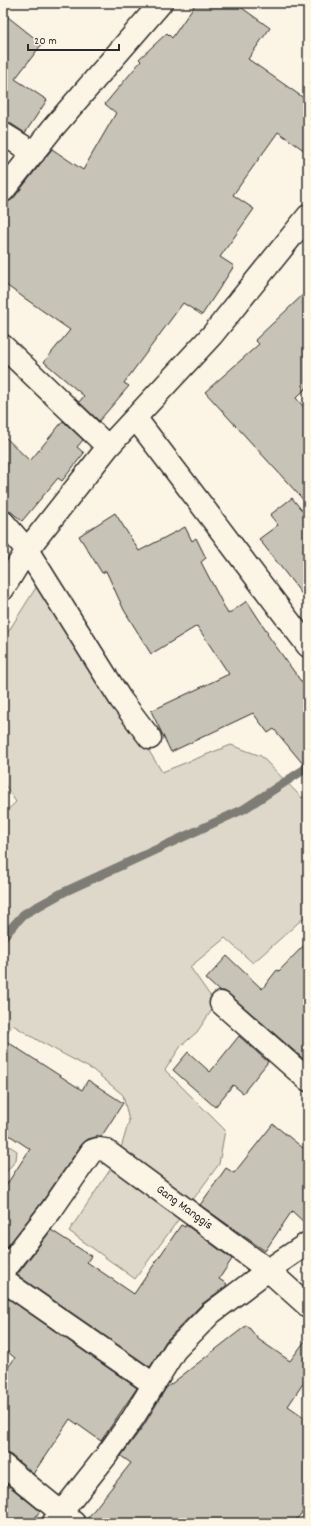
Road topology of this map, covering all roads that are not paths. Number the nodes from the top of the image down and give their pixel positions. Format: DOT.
graph roads {
  1 [pos="161,3"];
  2 [pos="3,134"];
  3 [pos="34,153"];
  4 [pos="3,191"];
  5 [pos="308,216"];
  6 [pos="3,346"];
  7 [pos="136,419"];
  8 [pos="108,447"];
  9 [pos="3,522"];
  10 [pos="27,550"];
  11 [pos="3,588"];
  12 [pos="308,646"];
  13 [pos="150,738"];
  14 [pos="221,1002"];
  15 [pos="308,1080"];
  16 [pos="308,1243"];
  17 [pos="268,1270"];
  18 [pos="308,1306"];
  19 [pos="153,1384"];
  20 [pos="3,1465"];
  21 [pos="64,1520"];
  1 -- 3 [label="street"];
  2 -- 3 [label="street"];
  3 -- 4 [label="street"];
  5 -- 7 [label="street"];
  6 -- 8 [label="street"];
  7 -- 8 [label="street"];
  7 -- 12 [label="street"];
  8 -- 10 [label="street"];
  9 -- 10 [label="street"];
  10 -- 11 [label="street"];
  10 -- 13 [label="street"];
  14 -- 15 [label="street"];
  16 -- 17 [label="street"];
  17 -- 18 [label="street, Gang Manggis"];
  17 -- 19 [label="street"];
  17 -- 19 [label="street, Gang Manggis"];
  19 -- 21 [label="street"];
  20 -- 21 [label="street"];
}
